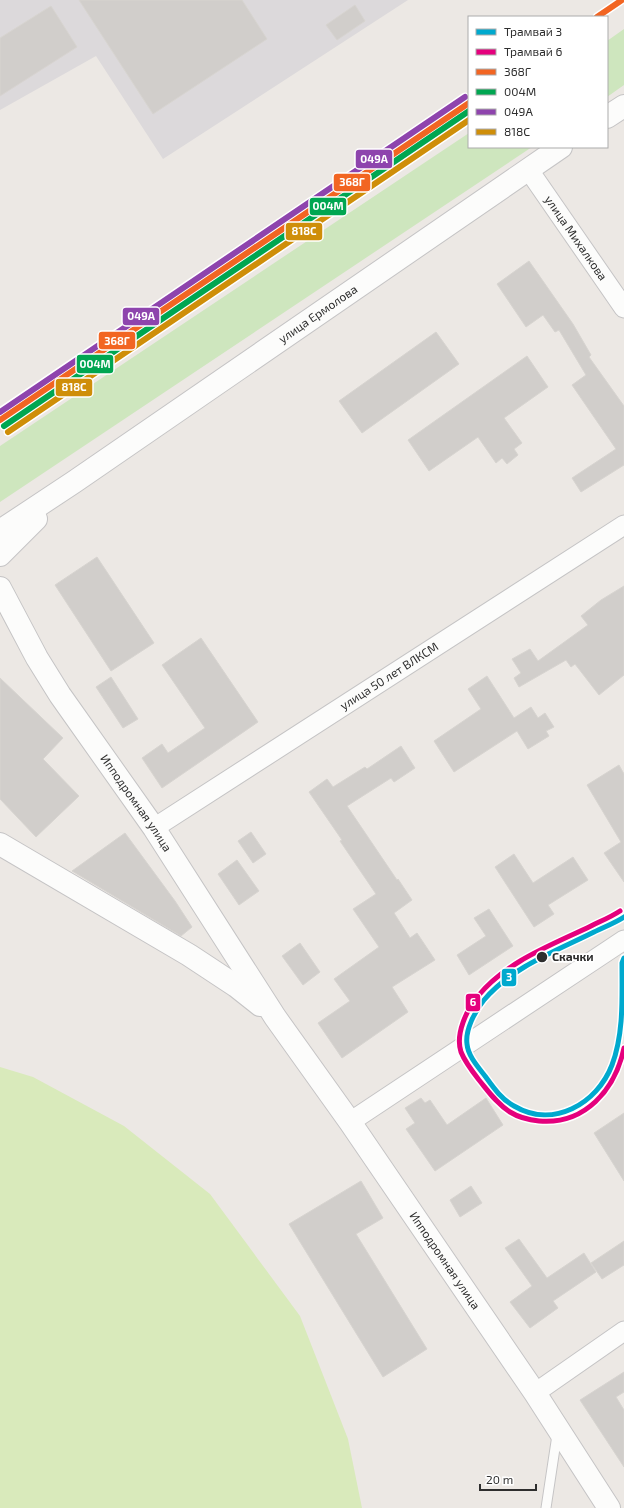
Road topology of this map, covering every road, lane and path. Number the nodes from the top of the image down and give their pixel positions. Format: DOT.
graph roads {
  1 [pos="624,106"];
  2 [pos="608,116"];
  3 [pos="560,148"];
  4 [pos="528,169"];
  5 [pos="624,308"];
  6 [pos="74,482"];
  7 [pos="624,525"];
  8 [pos="0,530"];
  9 [pos="0,555"];
  10 [pos="0,588"];
  11 [pos="154,828"];
  12 [pos="0,844"];
  13 [pos="624,940"];
  14 [pos="275,1017"];
  15 [pos="350,1122"];
  16 [pos="624,1331"];
  17 [pos="535,1393"];
  18 [pos="558,1430"];
  19 [pos="546,1508"];
  20 [pos="609,1508"];
  1 -- 2 [label="street"];
  3 -- 4 [label="street, улица Ермолова"];
  4 -- 5 [label="street, улица Михалкова"];
  4 -- 6 [label="street, улица Ермолова"];
  6 -- 8 [label="street, улица Ермолова"];
  6 -- 9 [label="street, улица Ермолова"];
  7 -- 11 [label="street, улица 50 лет ВЛКСМ"];
  10 -- 11 [label="street, Ипподромная улица"];
  11 -- 14 [label="street, Ипподромная улица"];
  12 -- 14 [label="street, Ипподромная улица"];
  13 -- 15 [label="street"];
  14 -- 15 [label="street, Ипподромная улица"];
  15 -- 17 [label="street, Ипподромная улица"];
  16 -- 17 [label="street"];
  17 -- 18 [label="street, Ипподромная улица"];
  18 -- 19 [label="lane"];
  18 -- 20 [label="street, Ипподромная улица"];
}
